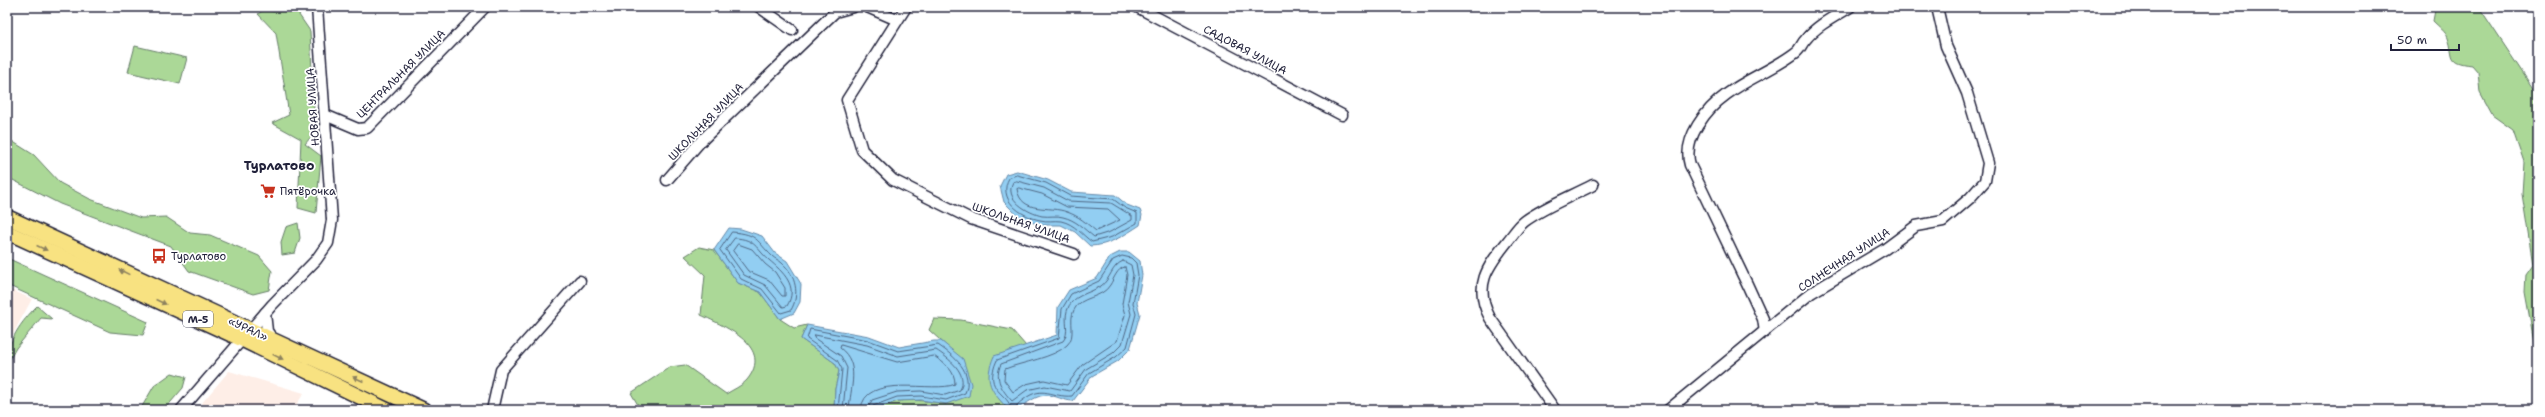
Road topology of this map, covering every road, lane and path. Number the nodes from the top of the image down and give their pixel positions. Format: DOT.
graph roads {
  1 [pos="317,7"];
  2 [pos="485,7"];
  3 [pos="759,7"];
  4 [pos="853,7"];
  5 [pos="867,7"];
  6 [pos="906,7"];
  7 [pos="1137,7"];
  8 [pos="1850,7"];
  9 [pos="1937,7"];
  10 [pos="897,20"];
  11 [pos="792,30"];
  12 [pos="325,115"];
  13 [pos="1342,115"];
  14 [pos="667,180"];
  15 [pos="1593,185"];
  16 [pos="7,217"];
  17 [pos="7,232"];
  18 [pos="1074,254"];
  19 [pos="580,281"];
  20 [pos="265,313"];
  21 [pos="1765,332"];
  22 [pos="246,334"];
  23 [pos="274,340"];
  24 [pos="181,410"];
  25 [pos="387,410"];
  26 [pos="424,410"];
  27 [pos="492,410"];
  28 [pos="1555,410"];
  29 [pos="1668,410"];
  1 -- 12 [label="street, НОВАЯ УЛИЦА"];
  2 -- 12 [label="street, ЦЕНТРАЛЬНАЯ УЛИЦА"];
  3 -- 11 [label="street"];
  4 -- 14 [label="street, ШКОЛЬНАЯ УЛИЦА"];
  5 -- 10 [label="street"];
  6 -- 10 [label="street, ШКОЛЬНАЯ УЛИЦА"];
  7 -- 13 [label="street, САДОВАЯ УЛИЦА"];
  8 -- 21 [label="street"];
  9 -- 21 [label="street, СОЛНЕЧНАЯ УЛИЦА"];
  10 -- 18 [label="street, ШКОЛЬНАЯ УЛИЦА"];
  12 -- 20 [label="street, НОВАЯ УЛИЦА"];
  15 -- 28 [label="street"];
  22 -- 16 [label="highway, «УРАЛ» / М-5, one-way"];
  17 -- 22 [label="highway, «УРАЛ» / М-5, one-way"];
  19 -- 27 [label="street"];
  20 -- 22 [label="street, НОВАЯ УЛИЦА"];
  20 -- 23 [label="street"];
  21 -- 29 [label="street, СОЛНЕЧНАЯ УЛИЦА"];
  22 -- 23 [label="highway, «УРАЛ» / М-5"];
  22 -- 24 [label="street, НОВАЯ УЛИЦА"];
  22 -- 25 [label="highway, «УРАЛ» / М-5, one-way"];
  26 -- 23 [label="highway, «УРАЛ» / М-5, one-way"];
}
